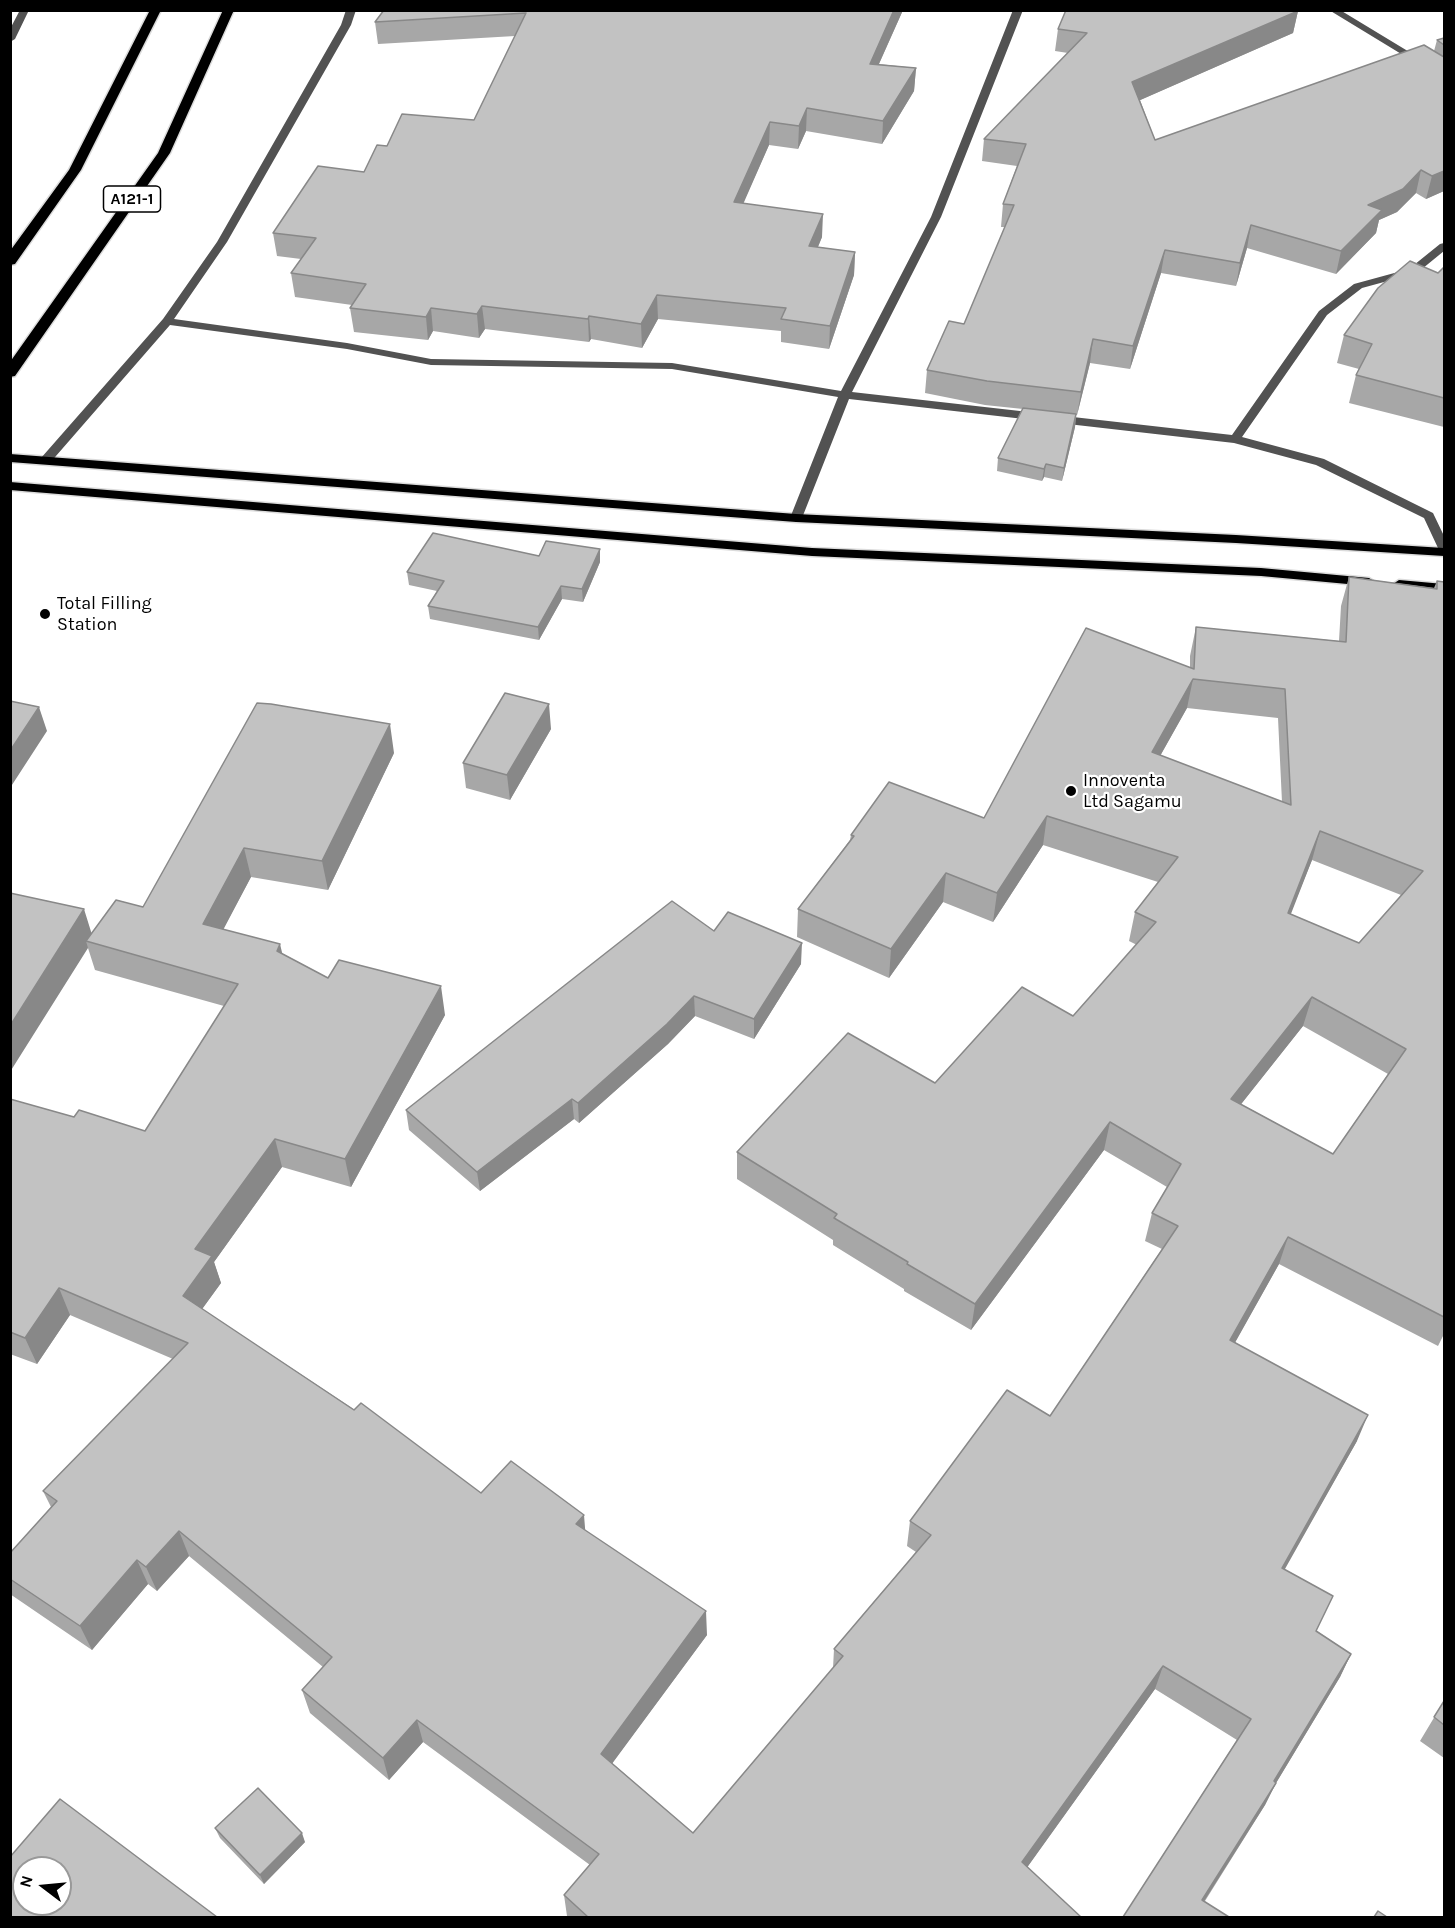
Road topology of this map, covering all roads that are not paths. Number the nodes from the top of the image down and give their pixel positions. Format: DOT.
graph roads {
  1 [pos="25,10"];
  2 [pos="156,10"];
  3 [pos="229,10"];
  4 [pos="351,10"];
  5 [pos="1018,10"];
  6 [pos="1332,10"];
  7 [pos="10,39"];
  8 [pos="1444,77"];
  9 [pos="1444,246"];
  10 [pos="10,261"];
  11 [pos="167,321"];
  12 [pos="10,373"];
  13 [pos="845,395"];
  14 [pos="1235,439"];
  15 [pos="10,458"];
  16 [pos="45,461"];
  17 [pos="10,486"];
  18 [pos="1444,512"];
  19 [pos="1429,516"];
  20 [pos="796,518"];
  21 [pos="1444,550"];
  22 [pos="1444,588"];
  1 -- 7 [label="street"];
  2 -- 10 [label="highway"];
  3 -- 12 [label="highway, A121-1"];
  4 -- 11 [label="street"];
  5 -- 13 [label="street"];
  6 -- 8 [label="street"];
  9 -- 14 [label="street"];
  11 -- 13 [label="street"];
  11 -- 16 [label="street"];
  13 -- 14 [label="street"];
  13 -- 20 [label="street"];
  14 -- 19 [label="street"];
  15 -- 16 [label="main road"];
  16 -- 20 [label="main road"];
  17 -- 22 [label="main road"];
  18 -- 19 [label="street"];
  19 -- 21 [label="street"];
  20 -- 21 [label="main road"];
}
